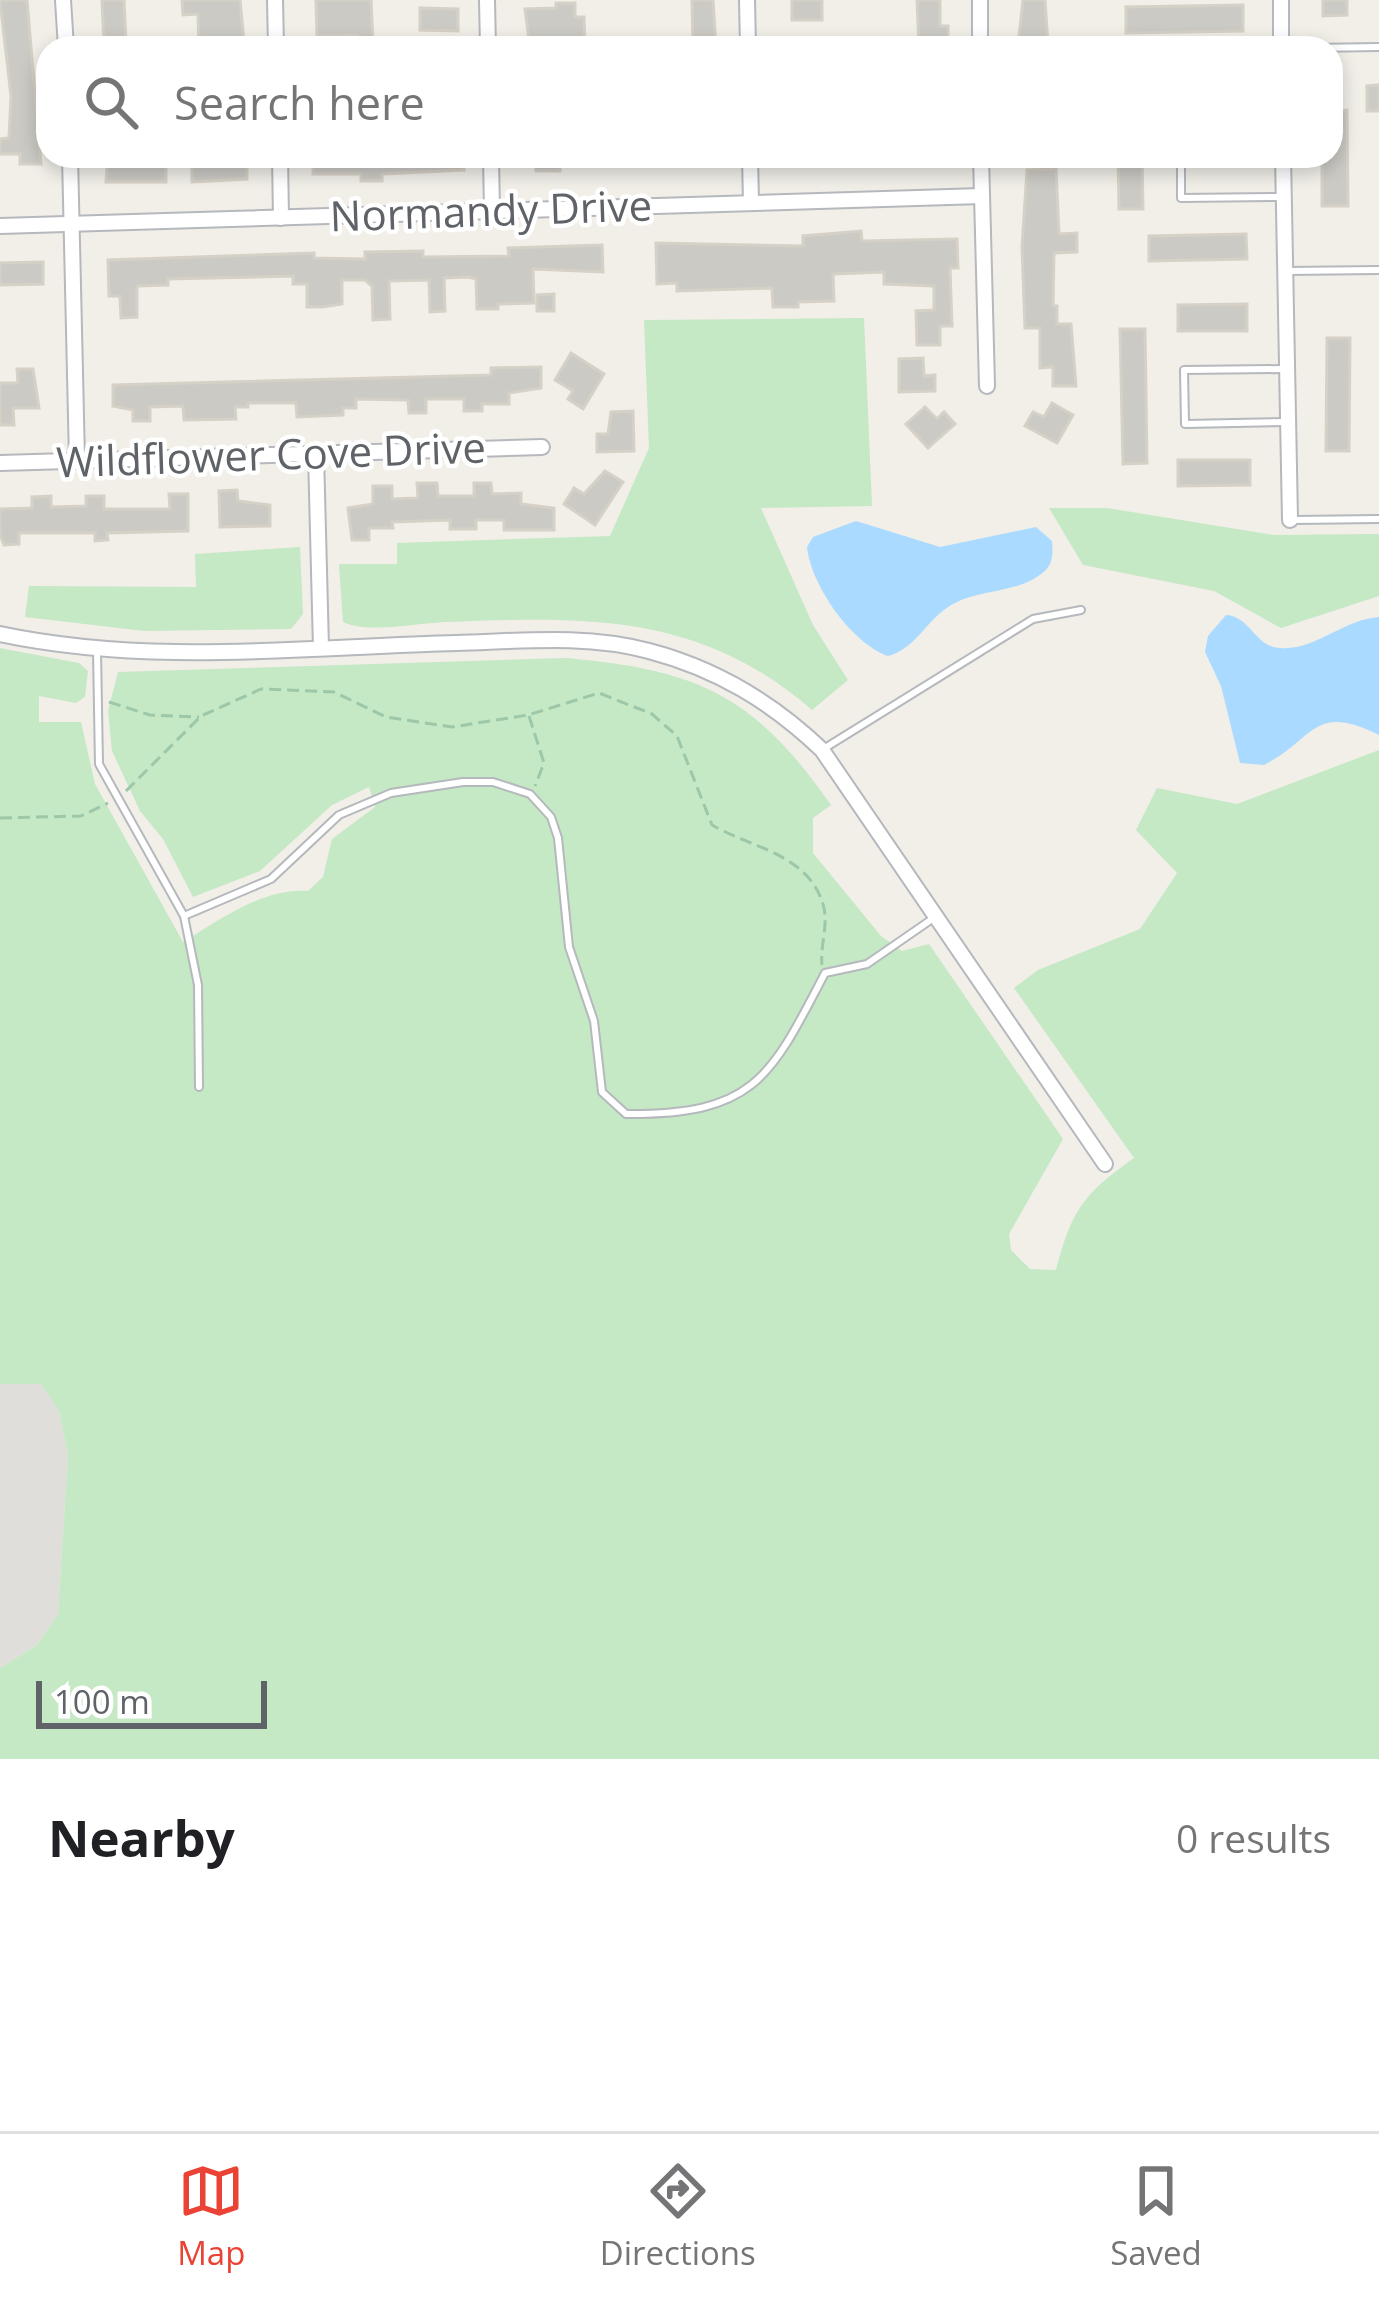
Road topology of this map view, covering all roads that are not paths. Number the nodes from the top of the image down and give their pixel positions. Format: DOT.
graph roads {
  1 [pos="63,0"];
  2 [pos="274,0"];
  3 [pos="487,0"];
  4 [pos="747,0"];
  5 [pos="980,0"];
  6 [pos="1281,0"];
  7 [pos="65,36"];
  8 [pos="276,36"];
  9 [pos="488,36"];
  10 [pos="748,36"];
  11 [pos="980,36"];
  12 [pos="1282,36"];
  13 [pos="1379,47"];
  14 [pos="1343,48"];
  15 [pos="70,168"];
  16 [pos="280,168"];
  17 [pos="491,168"];
  18 [pos="751,168"];
  19 [pos="982,168"];
  20 [pos="1181,168"];
  21 [pos="1283,168"];
  22 [pos="982,196"];
  23 [pos="1284,196"];
  24 [pos="752,203"];
  25 [pos="492,212"];
  26 [pos="281,218"];
  27 [pos="71,224"];
  28 [pos="0,226"];
  29 [pos="1379,270"];
  30 [pos="1286,271"];
  31 [pos="1288,368"];
  32 [pos="987,386"];
  33 [pos="1288,422"];
  34 [pos="542,447"];
  35 [pos="316,454"];
  36 [pos="77,460"];
  37 [pos="0,463"];
  38 [pos="1379,519"];
  39 [pos="1290,520"];
  40 [pos="1081,610"];
  41 [pos="0,634"];
  42 [pos="321,648"];
  43 [pos="97,650"];
  44 [pos="822,750"];
  45 [pos="938,915"];
  46 [pos="184,916"];
  47 [pos="199,1087"];
  48 [pos="1105,1164"];
  1 -- 7 [label="street"];
  2 -- 8 [label="street"];
  3 -- 9 [label="street"];
  4 -- 10 [label="street"];
  5 -- 11 [label="street"];
  6 -- 12 [label="street"];
  13 -- 14 [label="lane"];
  15 -- 27 [label="street"];
  16 -- 26 [label="street"];
  17 -- 25 [label="street"];
  18 -- 24 [label="street"];
  19 -- 22 [label="street"];
  20 -- 23 [label="lane"];
  21 -- 23 [label="street"];
  22 -- 24 [label="street, Normandy Drive"];
  22 -- 32 [label="street"];
  23 -- 30 [label="street"];
  24 -- 25 [label="street, Normandy Drive"];
  25 -- 26 [label="street, Normandy Drive"];
  26 -- 27 [label="street, Normandy Drive"];
  27 -- 28 [label="street, Normandy Drive"];
  27 -- 36 [label="street"];
  29 -- 30 [label="lane"];
  30 -- 31 [label="street"];
  31 -- 33 [label="street"];
  31 -- 33 [label="lane"];
  33 -- 39 [label="street"];
  34 -- 35 [label="street, Wildflower Cove Drive"];
  35 -- 36 [label="street, Wildflower Cove Drive"];
  35 -- 42 [label="street"];
  36 -- 37 [label="street, Wildflower Cove Drive"];
  38 -- 39 [label="lane"];
  40 -- 44 [label="lane"];
  41 -- 43 [label="street"];
  42 -- 43 [label="street"];
  42 -- 44 [label="street"];
  43 -- 46 [label="lane"];
  44 -- 45 [label="street"];
  45 -- 46 [label="lane"];
  45 -- 48 [label="street"];
  46 -- 47 [label="lane"];
}
